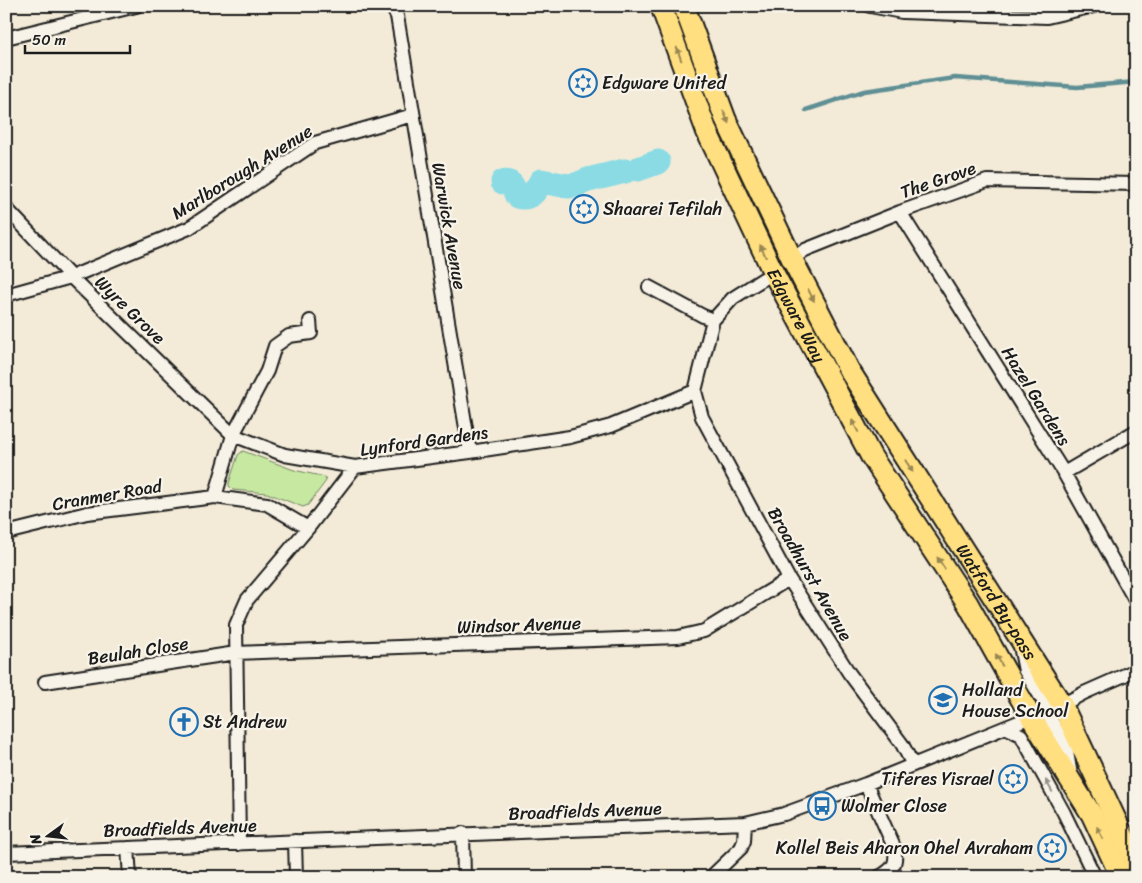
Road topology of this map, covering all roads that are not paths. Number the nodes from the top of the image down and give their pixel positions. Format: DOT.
graph roads {
  1 [pos="136,6"];
  2 [pos="391,6"];
  3 [pos="661,6"];
  4 [pos="684,6"];
  5 [pos="870,6"];
  6 [pos="1094,6"];
  7 [pos="6,38"];
  8 [pos="413,115"];
  9 [pos="1136,184"];
  10 [pos="6,208"];
  11 [pos="900,212"];
  12 [pos="792,259"];
  13 [pos="774,274"];
  14 [pos="71,277"];
  15 [pos="649,287"];
  16 [pos="6,295"];
  17 [pos="713,320"];
  18 [pos="310,321"];
  19 [pos="695,391"];
  20 [pos="1136,431"];
  21 [pos="233,435"];
  22 [pos="470,452"];
  23 [pos="355,467"];
  24 [pos="1064,473"];
  25 [pos="215,498"];
  26 [pos="930,499"];
  27 [pos="308,528"];
  28 [pos="6,533"];
  29 [pos="789,579"];
  30 [pos="1136,602"];
  31 [pos="968,604"];
  32 [pos="236,653"];
  33 [pos="1136,670"];
  34 [pos="45,682"];
  35 [pos="1047,712"];
  36 [pos="1007,728"];
  37 [pos="913,764"];
  38 [pos="866,784"];
  39 [pos="746,822"];
  40 [pos="463,834"];
  41 [pos="295,841"];
  42 [pos="239,844"];
  43 [pos="128,848"];
  44 [pos="6,853"];
  45 [pos="1136,862"];
  46 [pos="130,877"];
  47 [pos="296,877"];
  48 [pos="464,877"];
  49 [pos="711,877"];
  50 [pos="879,877"];
  51 [pos="1094,877"];
  52 [pos="1121,877"];
  1 -- 7 [label="street"];
  2 -- 8 [label="street, Warwick Avenue"];
  13 -- 3 [label="highway, Edgware Way, one-way"];
  4 -- 12 [label="highway, Edgware Way, one-way"];
  5 -- 6 [label="street"];
  8 -- 14 [label="street, Marlborough Avenue"];
  8 -- 22 [label="street, Warwick Avenue"];
  9 -- 11 [label="street, The Grove"];
  10 -- 14 [label="street, Wyre Grove"];
  11 -- 12 [label="street, The Grove"];
  11 -- 24 [label="street, Hazel Gardens"];
  12 -- 26 [label="highway, Edgware Way, one-way"];
  13 -- 17 [label="street"];
  31 -- 13 [label="highway, Edgware Way, one-way"];
  14 -- 16 [label="street, Marlborough Avenue"];
  14 -- 21 [label="street, Wyre Grove"];
  15 -- 17 [label="street"];
  17 -- 19 [label="street"];
  18 -- 21 [label="street"];
  19 -- 22 [label="street, Lynford Gardens"];
  19 -- 29 [label="street, Broadhurst Avenue"];
  20 -- 24 [label="street"];
  21 -- 23 [label="street"];
  21 -- 25 [label="street"];
  22 -- 23 [label="street, Lynford Gardens"];
  23 -- 27 [label="street, Lynford Gardens"];
  24 -- 30 [label="street, Hazel Gardens"];
  25 -- 27 [label="street, Cranmer Road"];
  25 -- 28 [label="street, Cranmer Road"];
  26 -- 35 [label="highway, Watford By-pass"];
  27 -- 32 [label="street, Lynford Gardens"];
  29 -- 32 [label="street, Windsor Avenue"];
  29 -- 37 [label="street, Broadhurst Avenue"];
  35 -- 31 [label="highway, Watford By-pass, one-way"];
  32 -- 34 [label="street, Beulah Close"];
  32 -- 42 [label="street, Lynford Gardens"];
  33 -- 35 [label="street, Broadfields Avenue"];
  35 -- 36 [label="street, Broadfields Avenue"];
  35 -- 45 [label="highway"];
  52 -- 35 [label="highway, one-way"];
  36 -- 37 [label="street, Broadfields Avenue"];
  51 -- 36 [label="street, one-way"];
  37 -- 38 [label="street, Broadfields Avenue"];
  38 -- 39 [label="street, Broadfields Avenue"];
  38 -- 50 [label="street"];
  39 -- 40 [label="street, Broadfields Avenue"];
  39 -- 49 [label="street"];
  40 -- 41 [label="street, Broadfields Avenue"];
  40 -- 48 [label="street"];
  41 -- 42 [label="street, Broadfields Avenue"];
  41 -- 47 [label="street"];
  42 -- 43 [label="street, Broadfields Avenue"];
  43 -- 44 [label="street, Broadfields Avenue"];
  43 -- 46 [label="street"];
}
